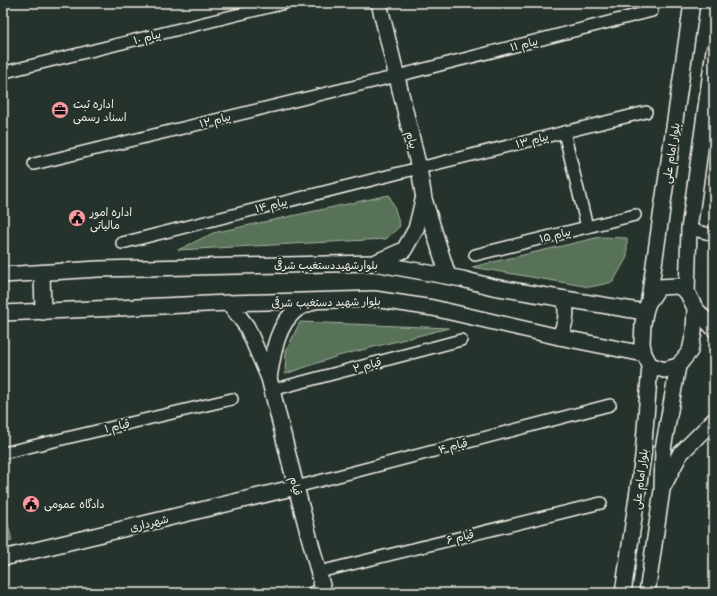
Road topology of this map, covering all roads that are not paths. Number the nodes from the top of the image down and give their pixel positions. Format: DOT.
graph roads {
  1 [pos="285,3"];
  2 [pos="379,3"];
  3 [pos="692,3"];
  4 [pos="652,11"];
  5 [pos="714,50"];
  6 [pos="10,71"];
  7 [pos="397,76"];
  8 [pos="646,112"];
  9 [pos="709,130"];
  10 [pos="564,132"];
  11 [pos="34,164"];
  12 [pos="419,168"];
  13 [pos="424,199"];
  14 [pos="635,215"];
  15 [pos="587,227"];
  16 [pos="689,228"];
  17 [pos="714,234"];
  18 [pos="122,243"];
  19 [pos="475,254"];
  20 [pos="374,263"];
  21 [pos="42,272"];
  22 [pos="3,275"];
  23 [pos="448,276"];
  24 [pos="687,292"];
  25 [pos="564,299"];
  26 [pos="314,301"];
  27 [pos="229,303"];
  28 [pos="647,307"];
  29 [pos="695,308"];
  30 [pos="44,312"];
  31 [pos="3,313"];
  32 [pos="714,329"];
  33 [pos="559,337"];
  34 [pos="461,340"];
  35 [pos="647,360"];
  36 [pos="678,366"];
  37 [pos="271,384"];
  38 [pos="232,399"];
  39 [pos="610,405"];
  40 [pos="714,420"];
  41 [pos="3,453"];
  42 [pos="296,487"];
  43 [pos="662,490"];
  44 [pos="601,503"];
  45 [pos="633,530"];
  46 [pos="655,534"];
  47 [pos="3,558"];
  48 [pos="319,572"];
  49 [pos="320,592"];
  50 [pos="623,593"];
  51 [pos="647,593"];
  1 -- 6 [label="street, پیام ۱۰"];
  2 -- 7 [label="main road, پیام"];
  3 -- 28 [label="main road, بلوار امام علی"];
  4 -- 7 [label="street, پیام ۱۱"];
  5 -- 9 [label="main road"];
  7 -- 11 [label="street, پیام ۱۲"];
  7 -- 12 [label="main road, پیام"];
  8 -- 10 [label="street, پیام ۱۳"];
  9 -- 16 [label="main road"];
  10 -- 12 [label="street, پیام ۱۳"];
  10 -- 15 [label="street"];
  12 -- 13 [label="main road, پیام"];
  12 -- 18 [label="street, پیام ۱۴"];
  13 -- 20 [label="main road"];
  13 -- 23 [label="main road, پیام"];
  14 -- 15 [label="street, پيام ۱۵"];
  15 -- 19 [label="street, پيام ۱۵"];
  16 -- 17 [label="street"];
  16 -- 24 [label="main road"];
  20 -- 21 [label="main road, بلوارشهیددستغیب شرقی"];
  20 -- 23 [label="main road, بلوارشهیددستغیب شرقی"];
  21 -- 22 [label="main road, بلوارشهیددستغیب شرقی"];
  21 -- 30 [label="main road"];
  23 -- 25 [label="main road, بلوارشهیددستغیب شرقی"];
  24 -- 28 [label="main road"];
  24 -- 29 [label="main road"];
  25 -- 28 [label="main road, بلوارشهیددستغیب شرقی"];
  25 -- 33 [label="main road"];
  26 -- 27 [label="main road, بلوار شهید دستغیب شرقی"];
  26 -- 33 [label="main road, بلوار شهید دستغیب شرقی"];
  26 -- 37 [label="main road, قیام"];
  27 -- 30 [label="main road, بلوار شهید دستغیب شرقی"];
  27 -- 37 [label="main road, قیام"];
  28 -- 35 [label="main road"];
  29 -- 32 [label="main road"];
  29 -- 36 [label="main road"];
  30 -- 31 [label="main road, بلوار شهید دستغیب شرقی"];
  33 -- 35 [label="main road, بلوار شهید دستغیب شرقی"];
  34 -- 37 [label="street, قیام ۲"];
  35 -- 36 [label="main road"];
  35 -- 45 [label="main road, بلوار امام علی"];
  36 -- 43 [label="main road, بلوار امام علی"];
  37 -- 42 [label="main road, قیام"];
  38 -- 41 [label="street, قیام ۱"];
  39 -- 42 [label="street, قیام ۴"];
  40 -- 43 [label="main road"];
  42 -- 47 [label="main road, شهرداری"];
  42 -- 48 [label="main road, قیام"];
  43 -- 46 [label="main road, بلوار امام علی"];
  44 -- 48 [label="street, قیام ۶"];
  45 -- 46 [label="main road"];
  45 -- 50 [label="main road, بلوار امام علی"];
  46 -- 51 [label="main road, بلوار امام علی"];
  48 -- 49 [label="main road, قیام"];
}
